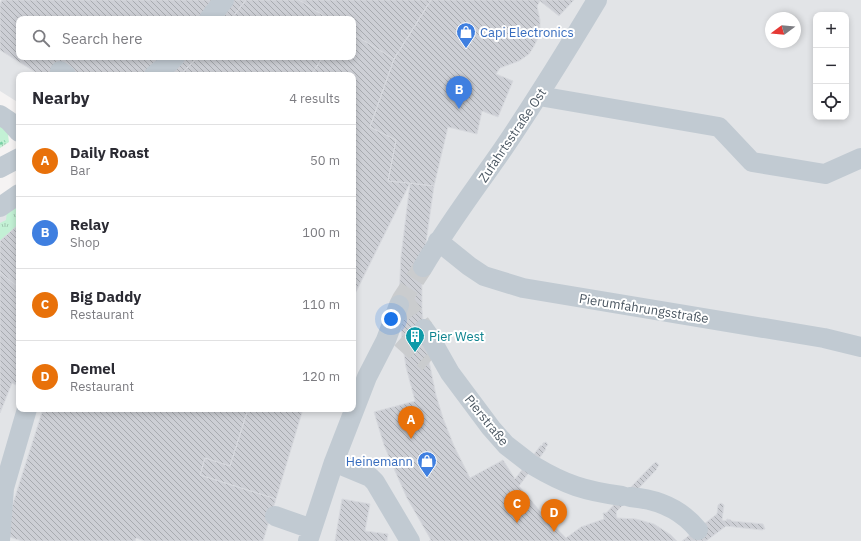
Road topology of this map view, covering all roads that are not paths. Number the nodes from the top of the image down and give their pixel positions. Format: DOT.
graph roads {
  1 [pos="224,0"];
  2 [pos="597,0"];
  3 [pos="211,16"];
  4 [pos="173,60"];
  5 [pos="158,72"];
  6 [pos="539,96"];
  7 [pos="0,104"];
  8 [pos="16,112"];
  9 [pos="0,115"];
  10 [pos="16,129"];
  11 [pos="861,158"];
  12 [pos="16,160"];
  13 [pos="0,168"];
  14 [pos="16,196"];
  15 [pos="0,207"];
  16 [pos="438,241"];
  17 [pos="423,266"];
  18 [pos="399,305"];
  19 [pos="424,329"];
  20 [pos="861,347"];
  21 [pos="429,364"];
  22 [pos="450,373"];
  23 [pos="356,405"];
  24 [pos="26,412"];
  25 [pos="353,412"];
  26 [pos="334,462"];
  27 [pos="275,516"];
  28 [pos="310,535"];
  29 [pos="703,537"];
  30 [pos="0,541"];
  31 [pos="410,541"];
  1 -- 3 [label="street"];
  2 -- 6 [label="street, Zufahrtsstraße Ost"];
  4 -- 5 [label="street"];
  6 -- 11 [label="street"];
  6 -- 16 [label="street, Zufahrtsstraße Ost"];
  7 -- 8 [label="street"];
  9 -- 10 [label="street"];
  12 -- 13 [label="street"];
  14 -- 15 [label="street"];
  16 -- 17 [label="street, Zufahrtsstraße Ost"];
  16 -- 20 [label="street, Pierumfahrungsstraße"];
  18 -- 23 [label="street"];
  19 -- 22 [label="street, Pierstraße"];
  21 -- 22 [label="street"];
  22 -- 29 [label="street, Pierstraße"];
  24 -- 30 [label="street"];
  25 -- 26 [label="street"];
  26 -- 28 [label="street"];
  26 -- 31 [label="street"];
  27 -- 28 [label="street"];
}
